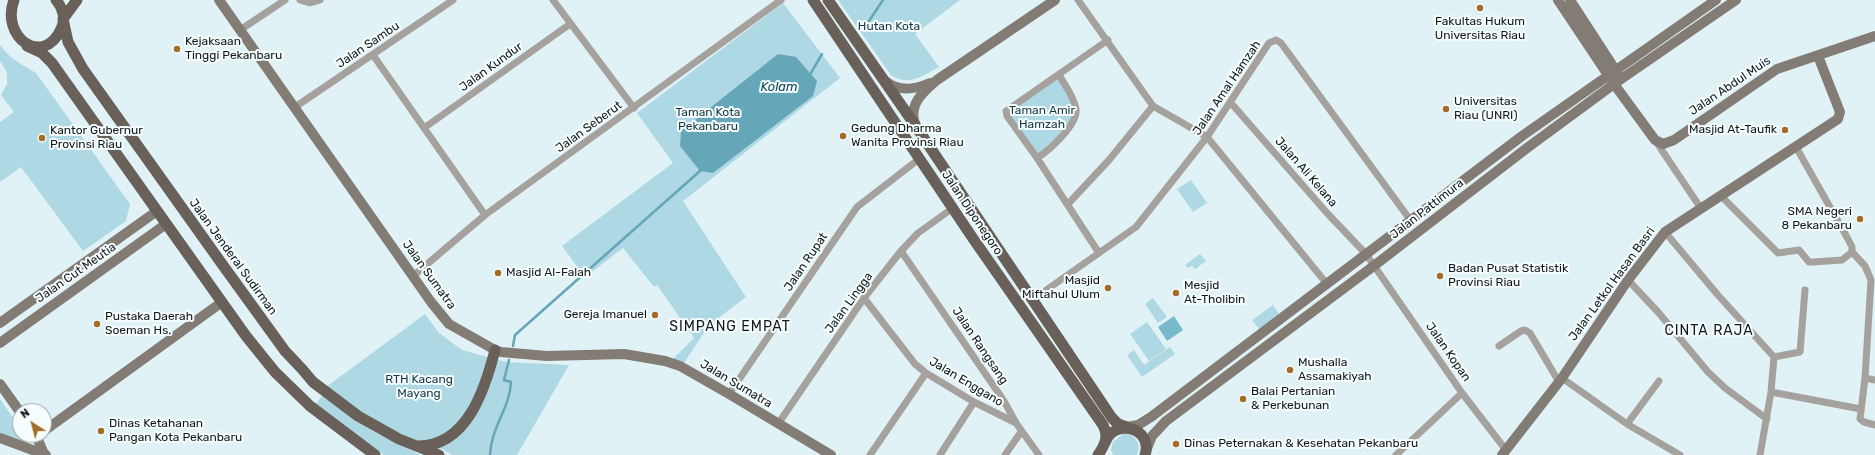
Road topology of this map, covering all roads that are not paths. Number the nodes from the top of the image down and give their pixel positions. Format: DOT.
graph roads {
  1 [pos="3,0"];
  2 [pos="14,0"];
  3 [pos="56,0"];
  4 [pos="77,0"];
  5 [pos="219,0"];
  6 [pos="285,0"];
  7 [pos="300,0"];
  8 [pos="320,0"];
  9 [pos="453,0"];
  10 [pos="553,0"];
  11 [pos="781,0"];
  12 [pos="813,0"];
  13 [pos="828,0"];
  14 [pos="1055,0"];
  15 [pos="1078,0"];
  16 [pos="1558,0"];
  17 [pos="1570,0"];
  18 [pos="1716,0"];
  19 [pos="1736,0"];
  20 [pos="63,19"];
  21 [pos="6,21"];
  22 [pos="1685,21"];
  23 [pos="570,24"];
  24 [pos="240,30"];
  25 [pos="1692,30"];
  26 [pos="1875,36"];
  27 [pos="1108,40"];
  28 [pos="27,46"];
  29 [pos="373,55"];
  30 [pos="1818,56"];
  31 [pos="1611,72"];
  32 [pos="1059,75"];
  33 [pos="937,80"];
  34 [pos="884,81"];
  35 [pos="1618,82"];
  36 [pos="1231,103"];
  37 [pos="1153,106"];
  38 [pos="295,107"];
  39 [pos="634,108"];
  40 [pos="915,124"];
  41 [pos="424,128"];
  42 [pos="1207,137"];
  43 [pos="1655,140"];
  44 [pos="1796,147"];
  45 [pos="1037,158"];
  46 [pos="919,159"];
  47 [pos="1720,194"];
  48 [pos="1068,204"];
  49 [pos="1700,207"];
  50 [pos="953,208"];
  51 [pos="157,211"];
  52 [pos="485,215"];
  53 [pos="1411,221"];
  54 [pos="166,224"];
  55 [pos="984,229"];
  56 [pos="1665,232"];
  57 [pos="972,237"];
  58 [pos="901,251"];
  59 [pos="1852,252"];
  60 [pos="1099,253"];
  61 [pos="1366,254"];
  62 [pos="1375,266"];
  63 [pos="413,276"];
  64 [pos="1628,280"];
  65 [pos="1327,284"];
  66 [pos="1805,290"];
  67 [pos="864,298"];
  68 [pos="1032,300"];
  69 [pos="222,302"];
  70 [pos="0,323"];
  71 [pos="0,343"];
  72 [pos="1499,346"];
  73 [pos="495,350"];
  74 [pos="1774,357"];
  75 [pos="926,373"];
  76 [pos="1865,378"];
  77 [pos="1561,380"];
  78 [pos="1875,380"];
  79 [pos="1659,381"];
  80 [pos="0,384"];
  81 [pos="1462,392"];
  82 [pos="1771,392"];
  83 [pos="729,394"];
  84 [pos="974,402"];
  85 [pos="14,403"];
  86 [pos="1861,409"];
  87 [pos="1767,419"];
  88 [pos="1016,423"];
  89 [pos="778,424"];
  90 [pos="1627,424"];
  91 [pos="52,425"];
  92 [pos="1875,425"];
  93 [pos="1127,427"];
  94 [pos="1021,432"];
  95 [pos="0,438"];
  96 [pos="1106,441"];
  97 [pos="42,443"];
  98 [pos="415,446"];
  99 [pos="1504,452"];
  100 [pos="1146,453"];
  101 [pos="45,454"];
  102 [pos="375,455"];
  103 [pos="439,455"];
  104 [pos="831,455"];
  105 [pos="870,455"];
  106 [pos="940,455"];
  107 [pos="1005,455"];
  108 [pos="1039,455"];
  109 [pos="1098,455"];
  110 [pos="1106,455"];
  111 [pos="1396,455"];
  112 [pos="1680,455"];
  113 [pos="1760,455"];
  1 -- 21 [label="main road"];
  2 -- 21 [label="main road"];
  3 -- 20 [label="main road, Jalan Jenderal Sudirman"];
  4 -- 20 [label="main road"];
  5 -- 24 [label="street, Jalan Sumatra"];
  6 -- 24 [label="street"];
  7 -- 8 [label="street"];
  9 -- 29 [label="street, Jalan Sambu"];
  10 -- 23 [label="street"];
  11 -- 39 [label="street, Jalan Seberut"];
  12 -- 46 [label="main road, Jalan Diponegoro"];
  13 -- 34 [label="main road, Jalan Diponegoro"];
  14 -- 33 [label="street"];
  15 -- 27 [label="street"];
  16 -- 31 [label="street"];
  17 -- 31 [label="street"];
  18 -- 22 [label="street, Jalan Pattimura"];
  19 -- 25 [label="street, Jalan Pattimura"];
  20 -- 28 [label="main road"];
  20 -- 98 [label="main road, Jalan Jenderal Sudirman"];
  21 -- 28 [label="main road"];
  22 -- 25 [label="street"];
  22 -- 31 [label="street, Jalan Pattimura"];
  23 -- 39 [label="street"];
  23 -- 41 [label="street, Jalan Kundur"];
  24 -- 38 [label="street, Jalan Sumatra"];
  25 -- 35 [label="street, Jalan Pattimura"];
  26 -- 30 [label="street, Jalan Abdul Muis"];
  27 -- 32 [label="street"];
  27 -- 37 [label="street"];
  28 -- 51 [label="main road"];
  29 -- 38 [label="street, Jalan Sambu"];
  29 -- 41 [label="street"];
  30 -- 43 [label="street, Jalan Abdul Muis"];
  30 -- 44 [label="street, Jalan Letkol Hasan Basri"];
  31 -- 35 [label="street"];
  31 -- 53 [label="street, Jalan Pattimura"];
  32 -- 45 [label="street"];
  32 -- 45 [label="street"];
  33 -- 34 [label="street"];
  33 -- 40 [label="street"];
  34 -- 40 [label="main road, Jalan Diponegoro"];
  35 -- 43 [label="street"];
  35 -- 62 [label="street, Jalan Pattimura"];
  36 -- 42 [label="street, Jalan Amal Hamzah"];
  36 -- 53 [label="street, Jalan Amal Hamzah"];
  36 -- 61 [label="street, Jalan Ali Kelana"];
  37 -- 42 [label="street"];
  37 -- 48 [label="street"];
  38 -- 63 [label="street, Jalan Sumatra"];
  39 -- 52 [label="street, Jalan Seberut"];
  40 -- 55 [label="main road, Jalan Diponegoro"];
  41 -- 52 [label="street"];
  42 -- 60 [label="street, Jalan Amal Hamzah"];
  42 -- 65 [label="street"];
  43 -- 49 [label="street"];
  44 -- 47 [label="street, Jalan Letkol Hasan Basri"];
  44 -- 59 [label="street"];
  45 -- 48 [label="street"];
  46 -- 50 [label="main road, Jalan Diponegoro"];
  46 -- 83 [label="street, Jalan Rupat"];
  47 -- 49 [label="street, Jalan Letkol Hasan Basri"];
  47 -- 59 [label="street"];
  48 -- 60 [label="street"];
  49 -- 56 [label="street, Jalan Letkol Hasan Basri"];
  50 -- 57 [label="main road, Jalan Diponegoro"];
  50 -- 58 [label="street, Jalan Lingga"];
  51 -- 54 [label="main road"];
  51 -- 70 [label="street, Jalan Cut Meutia"];
  52 -- 63 [label="street, Jalan Seberut"];
  53 -- 61 [label="street, Jalan Pattimura"];
  54 -- 69 [label="main road"];
  54 -- 71 [label="street, Jalan Cut Meutia"];
  55 -- 57 [label="main road"];
  55 -- 68 [label="main road, Jalan Diponegoro"];
  56 -- 64 [label="street, Jalan Letkol Hasan Basri"];
  56 -- 74 [label="street"];
  57 -- 96 [label="main road, Jalan Diponegoro"];
  58 -- 67 [label="street, Jalan Lingga"];
  58 -- 88 [label="street, Jalan Rangsang"];
  59 -- 76 [label="street"];
  60 -- 68 [label="street, Jalan Amal Hamzah"];
  61 -- 62 [label="street, Jalan Ali Kelana"];
  61 -- 65 [label="street, Jalan Pattimura"];
  62 -- 81 [label="street, Jalan Kopan"];
  62 -- 100 [label="street, Jalan Pattimura"];
  63 -- 73 [label="street, Jalan Sumatra"];
  64 -- 77 [label="street, Jalan Letkol Hasan Basri"];
  64 -- 87 [label="street"];
  65 -- 93 [label="street, Jalan Pattimura"];
  66 -- 74 [label="street"];
  67 -- 75 [label="street, Jalan Enggano"];
  67 -- 89 [label="street, Jalan Lingga"];
  68 -- 93 [label="main road, Jalan Diponegoro"];
  69 -- 91 [label="street"];
  69 -- 102 [label="main road"];
  72 -- 77 [label="street"];
  73 -- 83 [label="street, Jalan Sumatra"];
  73 -- 98 [label="main road"];
  74 -- 82 [label="street"];
  75 -- 84 [label="street, Jalan Enggano"];
  75 -- 105 [label="street"];
  76 -- 78 [label="street"];
  76 -- 86 [label="street"];
  77 -- 90 [label="street"];
  77 -- 99 [label="street, Jalan Letkol Hasan Basri"];
  79 -- 90 [label="street"];
  80 -- 85 [label="street"];
  81 -- 99 [label="street, Jalan Kopan"];
  81 -- 111 [label="street"];
  82 -- 86 [label="street"];
  82 -- 87 [label="street"];
  83 -- 89 [label="street, Jalan Sumatra"];
  84 -- 88 [label="street, Jalan Enggano"];
  84 -- 106 [label="street"];
  86 -- 92 [label="street"];
  87 -- 113 [label="street"];
  88 -- 94 [label="street, Jalan Rangsang"];
  89 -- 104 [label="street, Jalan Sumatra"];
  90 -- 112 [label="street"];
  93 -- 96 [label="main road"];
  93 -- 100 [label="main road, Jalan Diponegoro"];
  94 -- 107 [label="street"];
  94 -- 108 [label="street, Jalan Rangsang"];
  95 -- 101 [label="street"];
  96 -- 109 [label="main road"];
  96 -- 110 [label="main road, Jalan Diponegoro"];
  97 -- 101 [label="street"];
  98 -- 103 [label="main road, Jalan Jenderal Sudirman"];
}
